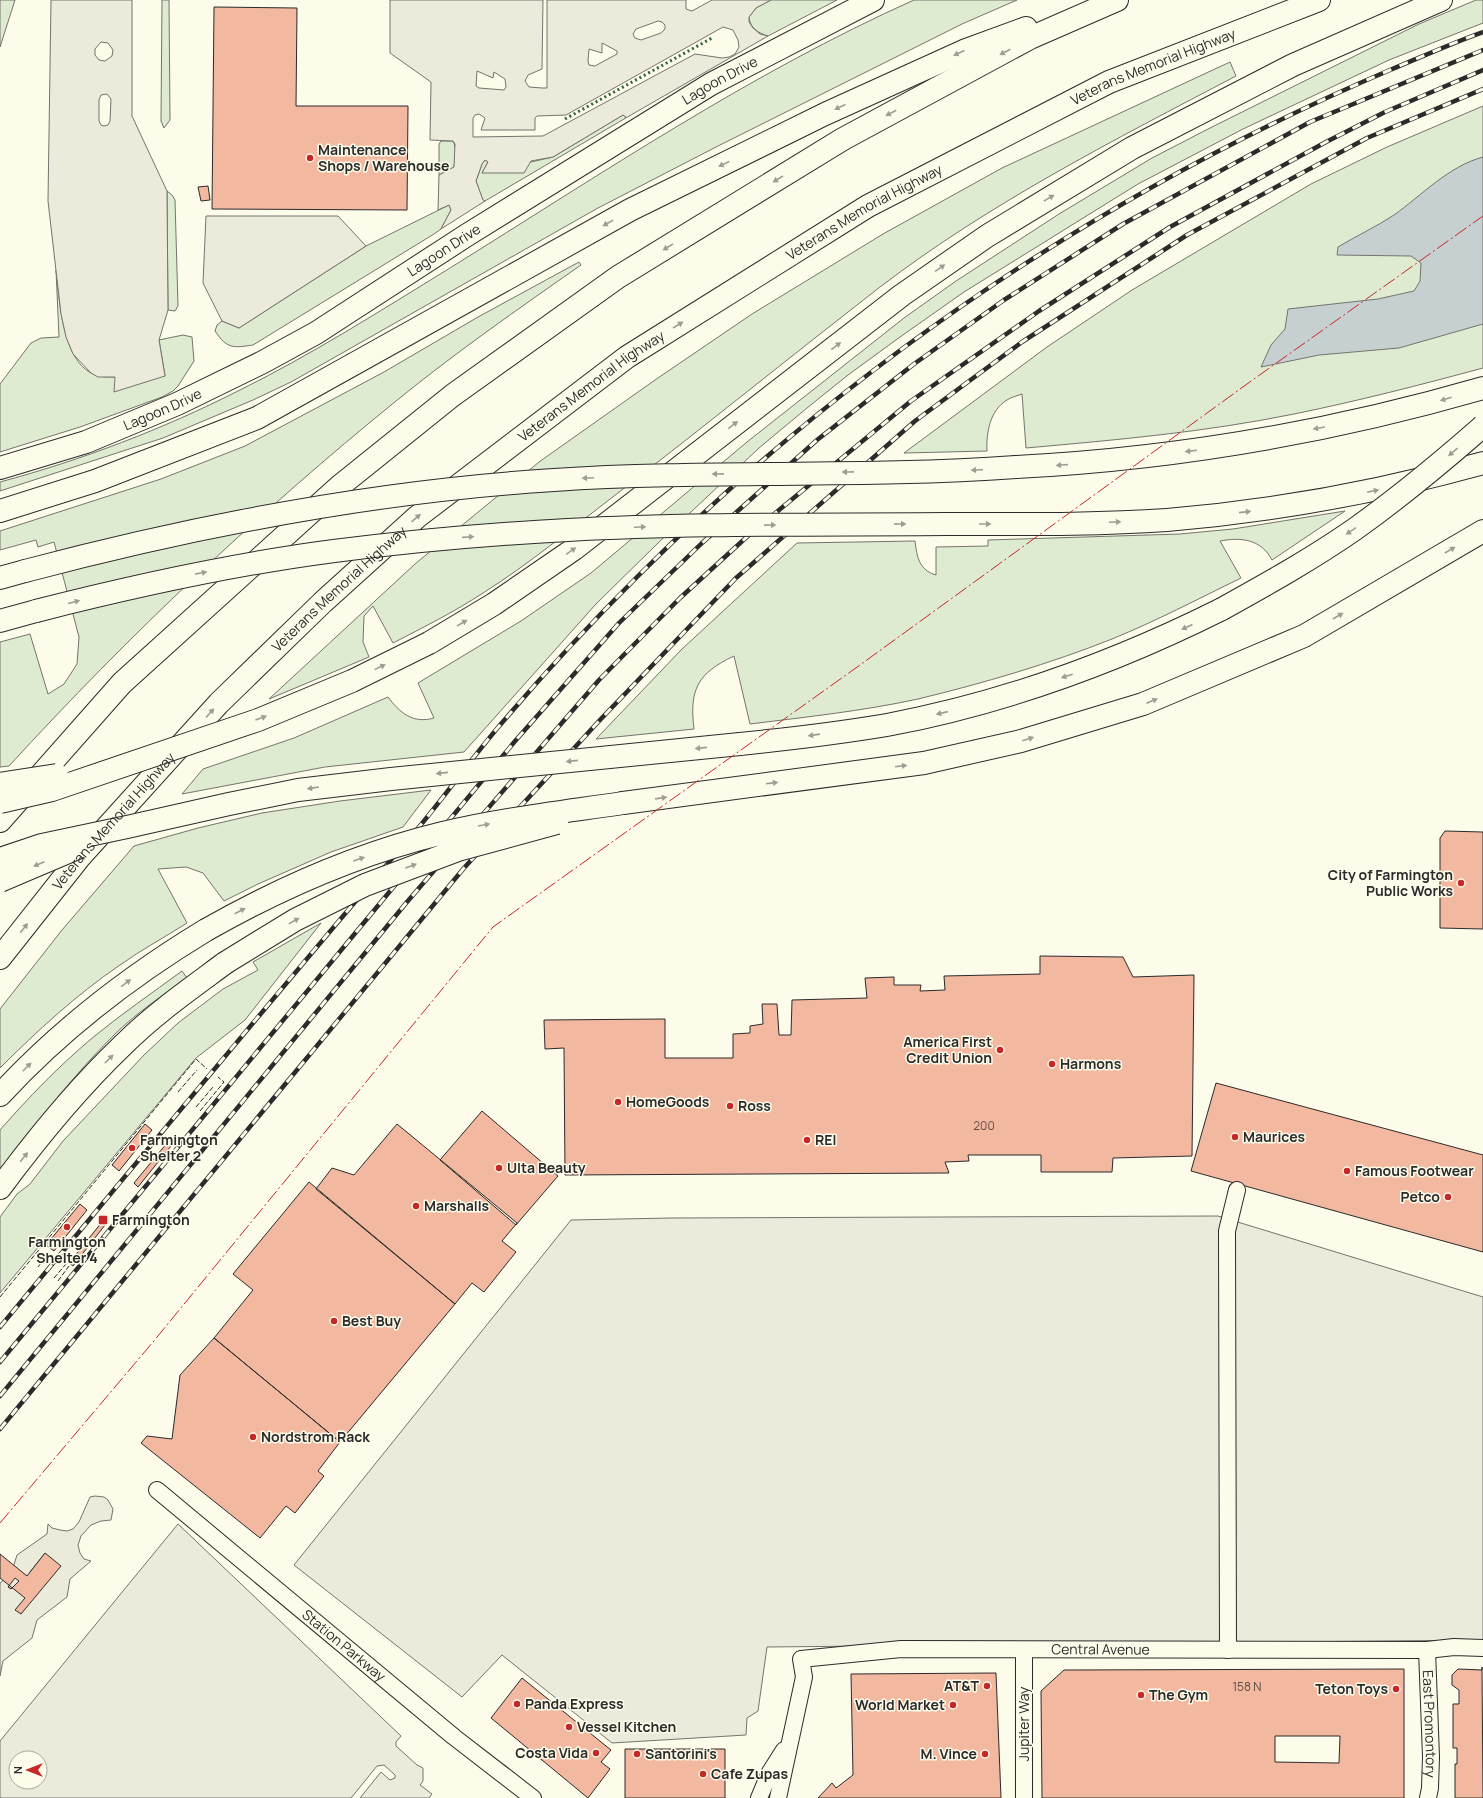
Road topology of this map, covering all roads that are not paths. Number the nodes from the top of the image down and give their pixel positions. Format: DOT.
graph roads {
  1 [pos="873,0"];
  2 [pos="1100,0"];
  3 [pos="1117,0"];
  4 [pos="1319,0"];
  5 [pos="1441,0"];
  6 [pos="1483,388"];
  7 [pos="1483,426"];
  8 [pos="1483,463"];
  9 [pos="0,468"];
  10 [pos="0,511"];
  11 [pos="1483,531"];
  12 [pos="0,578"];
  13 [pos="0,621"];
  14 [pos="158,754"];
  15 [pos="0,784"];
  16 [pos="0,802"];
  17 [pos="623,803"];
  18 [pos="0,821"];
  19 [pos="127,827"];
  20 [pos="0,859"];
  21 [pos="0,880"];
  22 [pos="0,958"];
  23 [pos="0,1095"];
  24 [pos="0,1188"];
  25 [pos="1237,1190"];
  26 [pos="157,1490"];
  27 [pos="1483,1648"];
  28 [pos="1024,1650"];
  29 [pos="1228,1650"];
  30 [pos="1428,1650"];
  31 [pos="790,1740"];
  32 [pos="533,1798"];
  33 [pos="759,1798"];
  34 [pos="778,1798"];
  35 [pos="1024,1798"];
  36 [pos="1428,1798"];
  1 -- 9 [label="main road, Lagoon Drive"];
  2 -- 10 [label="main road, one-way"];
  3 -- 18 [label="main road, one-way"];
  22 -- 4 [label="main road, Veterans Memorial Highway, one-way"];
  14 -- 5 [label="main road, one-way, bridge"];
  6 -- 12 [label="main road, one-way, bridge"];
  7 -- 19 [label="main road, one-way, bridge"];
  13 -- 8 [label="main road, one-way, bridge"];
  17 -- 11 [label="main road, one-way"];
  14 -- 15 [label="main road, bridge"];
  14 -- 16 [label="main road, bridge"];
  23 -- 17 [label="main road, one-way, bridge"];
  24 -- 17 [label="main road, one-way, bridge"];
  19 -- 20 [label="main road, bridge"];
  19 -- 21 [label="main road, one-way, bridge"];
  25 -- 29 [label="street"];
  26 -- 32 [label="street, Station Parkway"];
  27 -- 30 [label="street, Central Avenue"];
  28 -- 29 [label="street, Central Avenue"];
  28 -- 31 [label="street, Central Avenue"];
  28 -- 35 [label="street, Jupiter Way"];
  29 -- 30 [label="street, Central Avenue"];
  30 -- 36 [label="street, East Promontory"];
  31 -- 33 [label="street, Central Avenue"];
  31 -- 34 [label="street, Central Avenue"];
}
